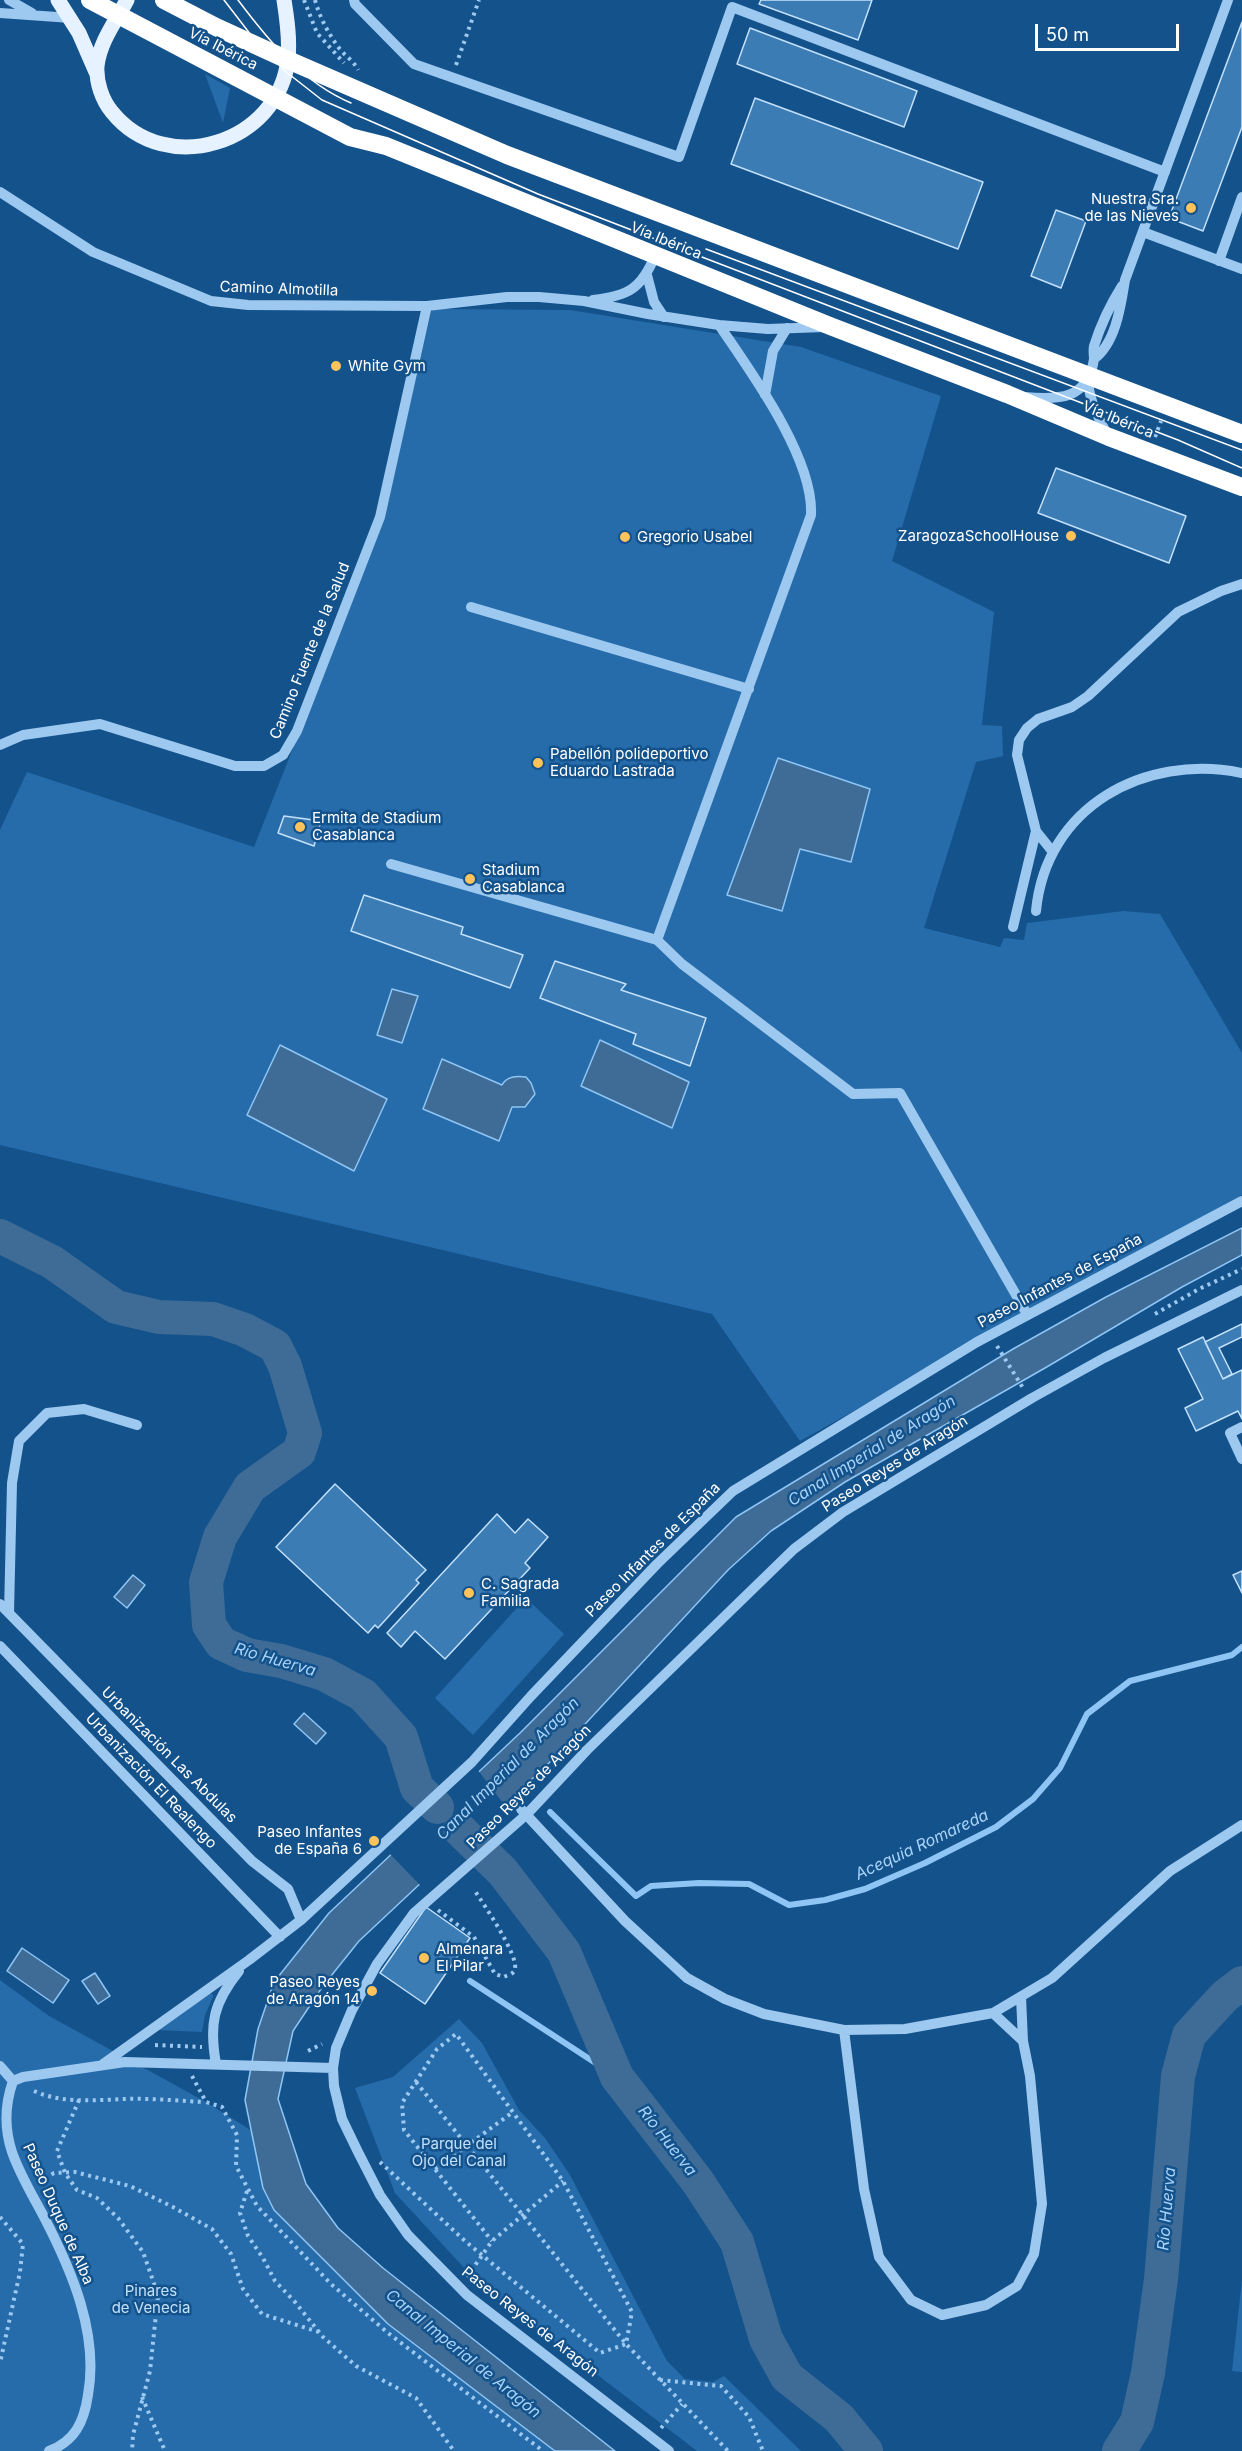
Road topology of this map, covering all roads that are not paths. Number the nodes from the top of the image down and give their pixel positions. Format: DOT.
graph roads {
  1 [pos="9,0"];
  2 [pos="58,0"];
  3 [pos="90,0"];
  4 [pos="164,0"];
  5 [pos="284,0"];
  6 [pos="354,0"];
  7 [pos="1228,0"];
  8 [pos="123,8"];
  9 [pos="0,12"];
  10 [pos="38,16"];
  11 [pos="71,18"];
  12 [pos="288,60"];
  13 [pos="98,77"];
  14 [pos="276,96"];
  15 [pos="1165,172"];
  16 [pos="0,192"];
  17 [pos="1242,197"];
  18 [pos="1143,232"];
  19 [pos="655,256"];
  20 [pos="1219,261"];
  21 [pos="1242,269"];
  22 [pos="647,275"];
  23 [pos="584,301"];
  24 [pos="428,306"];
  25 [pos="664,317"];
  26 [pos="719,326"];
  27 [pos="830,327"];
  28 [pos="787,328"];
  29 [pos="1088,377"];
  30 [pos="1007,393"];
  31 [pos="765,395"];
  32 [pos="1242,434"];
  33 [pos="1109,437"];
  34 [pos="1242,487"];
  35 [pos="1242,584"];
  36 [pos="471,607"];
  37 [pos="749,689"];
  38 [pos="0,745"];
  39 [pos="1242,773"];
  40 [pos="1036,831"];
  41 [pos="1052,850"];
  42 [pos="391,864"];
  43 [pos="1036,911"];
  44 [pos="1013,927"];
  45 [pos="657,940"];
  46 [pos="1242,1201"];
  47 [pos="1242,1290"];
  48 [pos="1027,1314"];
  49 [pos="137,1425"];
  50 [pos="1242,1427"];
  51 [pos="1242,1459"];
  52 [pos="0,1604"];
  53 [pos="9,1613"];
  54 [pos="0,1646"];
  55 [pos="524,1812"];
  56 [pos="1242,1825"];
  57 [pos="301,1920"];
  58 [pos="280,1937"];
  59 [pos="249,1960"];
  60 [pos="1021,1997"];
  61 [pos="993,2013"];
  62 [pos="844,2030"];
  63 [pos="1023,2041"];
  64 [pos="103,2064"];
  65 [pos="216,2064"];
  66 [pos="0,2066"];
  67 [pos="333,2068"];
  68 [pos="13,2081"];
  69 [pos="49,2451"];
  70 [pos="669,2451"];
  1 -- 10 [label="street"];
  2 -- 11 [label="main road"];
  3 -- 8 [label="highway, Vía Ibérica"];
  4 -- 12 [label="highway, Vía Ibérica"];
  5 -- 12 [label="main road"];
  6 -- 15 [label="street"];
  7 -- 15 [label="street"];
  8 -- 13 [label="main road"];
  8 -- 14 [label="highway, Vía Ibérica"];
  9 -- 10 [label="street"];
  10 -- 11 [label="street"];
  11 -- 13 [label="main road"];
  12 -- 14 [label="main road"];
  12 -- 29 [label="highway, Vía Ibérica"];
  13 -- 14 [label="main road"];
  14 -- 19 [label="highway, Vía Ibérica"];
  15 -- 18 [label="street"];
  16 -- 24 [label="street, Camino Almotilla"];
  17 -- 20 [label="street"];
  18 -- 20 [label="street"];
  18 -- 29 [label="street"];
  19 -- 22 [label="street, Camino Almotilla"];
  19 -- 27 [label="highway, Vía Ibérica"];
  20 -- 21 [label="street"];
  22 -- 23 [label="street, Camino Almotilla"];
  22 -- 25 [label="street"];
  23 -- 24 [label="street, Camino Almotilla"];
  23 -- 25 [label="street, Camino Almotilla"];
  24 -- 38 [label="street, Camino Fuente de la Salud"];
  25 -- 26 [label="street, Camino Almotilla"];
  26 -- 28 [label="street, Camino Almotilla"];
  26 -- 31 [label="street"];
  27 -- 28 [label="street, Camino Almotilla"];
  27 -- 30 [label="highway, Vía Ibérica"];
  28 -- 31 [label="street"];
  29 -- 30 [label="street"];
  29 -- 32 [label="highway, Vía Ibérica"];
  29 -- 33 [label="street"];
  30 -- 33 [label="highway, Vía Ibérica"];
  31 -- 37 [label="street"];
  33 -- 34 [label="highway, Vía Ibérica"];
  35 -- 40 [label="street"];
  36 -- 37 [label="street"];
  37 -- 45 [label="street"];
  39 -- 41 [label="street"];
  40 -- 41 [label="street"];
  40 -- 44 [label="street"];
  41 -- 43 [label="street"];
  42 -- 45 [label="street"];
  45 -- 48 [label="street"];
  46 -- 48 [label="street, Paseo Infantes de España"];
  47 -- 55 [label="street, Paseo Reyes de Aragón"];
  48 -- 57 [label="street, Paseo Infantes de España"];
  49 -- 53 [label="street"];
  50 -- 51 [label="street"];
  52 -- 53 [label="street, Urbanización Las Abdulas"];
  53 -- 57 [label="street, Urbanización Las Abdulas"];
  54 -- 58 [label="street, Urbanización El Realengo"];
  55 -- 62 [label="street"];
  55 -- 67 [label="street, Paseo Reyes de Aragón"];
  56 -- 60 [label="street"];
  57 -- 58 [label="street, Paseo Infantes de España"];
  58 -- 59 [label="street, Paseo Infantes de España"];
  59 -- 64 [label="street, Paseo Infantes de España"];
  59 -- 65 [label="street, Paseo Infantes de España"];
  60 -- 61 [label="street"];
  60 -- 63 [label="street"];
  61 -- 62 [label="street"];
  61 -- 63 [label="street"];
  62 -- 63 [label="street"];
  64 -- 65 [label="street, Paseo Infantes de España"];
  64 -- 68 [label="street, Paseo Infantes de España"];
  65 -- 67 [label="street, Paseo Infantes de España"];
  66 -- 68 [label="street"];
  67 -- 70 [label="street, Paseo Reyes de Aragón"];
  68 -- 69 [label="street, Paseo Duque de Alba"];
}
